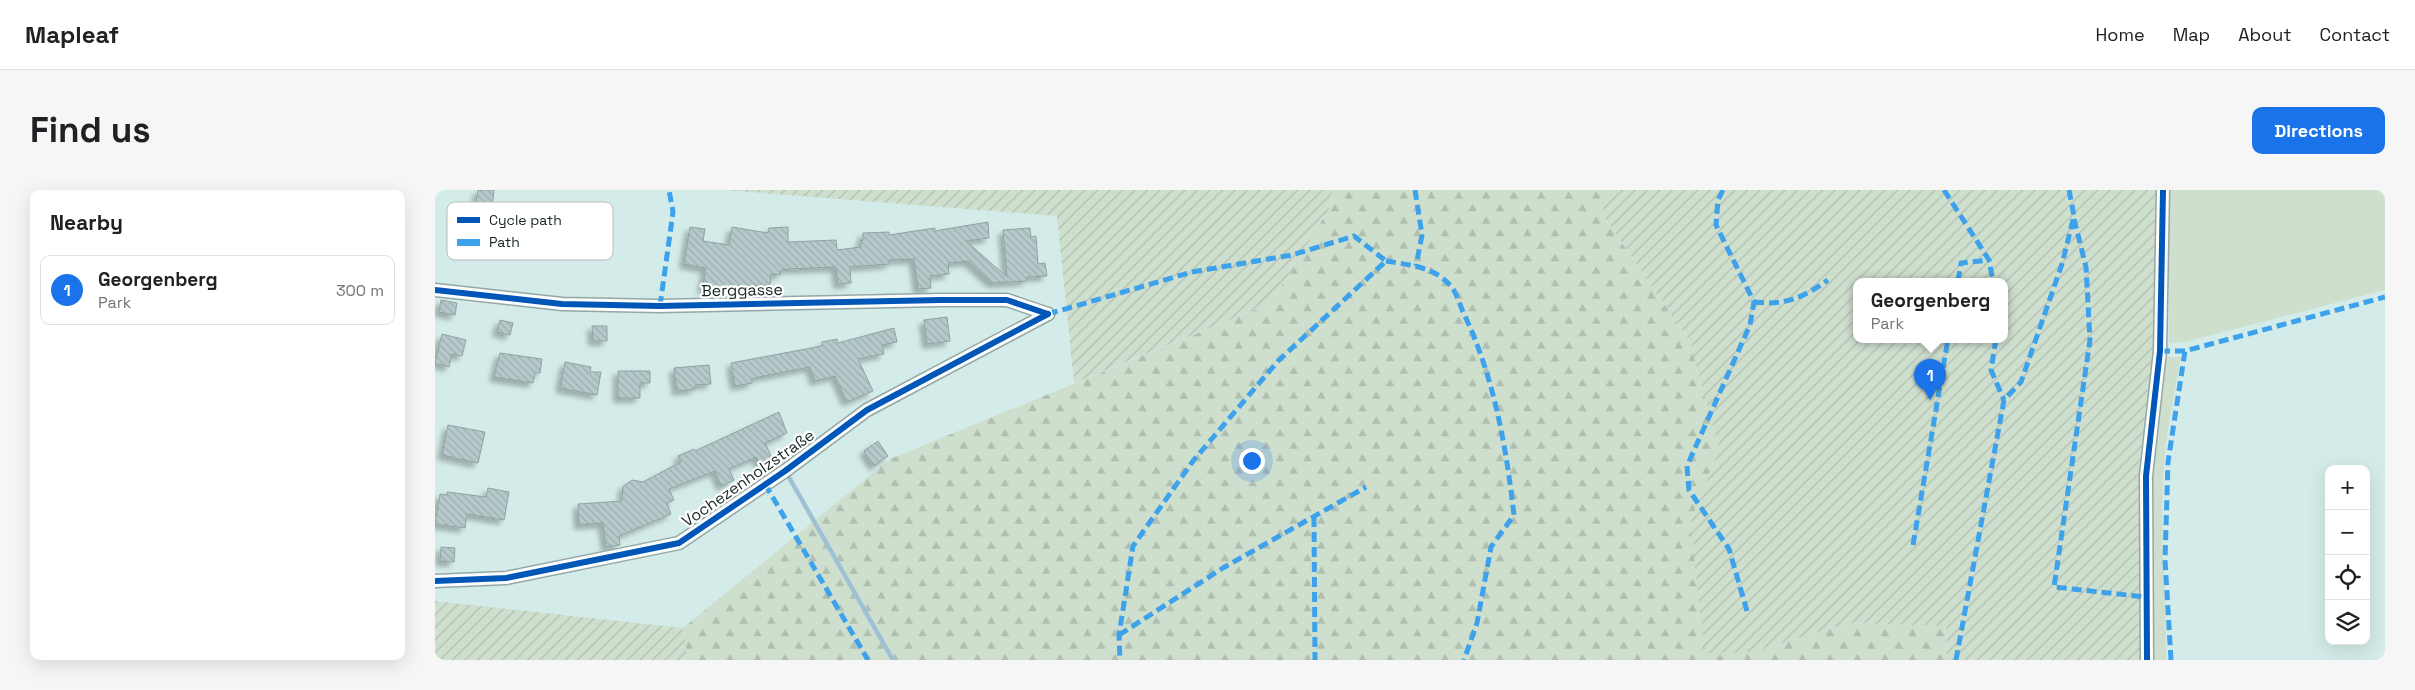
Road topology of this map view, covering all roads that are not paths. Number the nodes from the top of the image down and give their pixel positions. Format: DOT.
graph roads {
  1 [pos="2163,190"];
  2 [pos="435,290"];
  3 [pos="1048,314"];
  4 [pos="435,581"];
  5 [pos="2147,660"];
  1 -- 5 [label="street"];
  2 -- 3 [label="street, Berggasse"];
  3 -- 4 [label="street, Vochezenholzstraße"];
}
